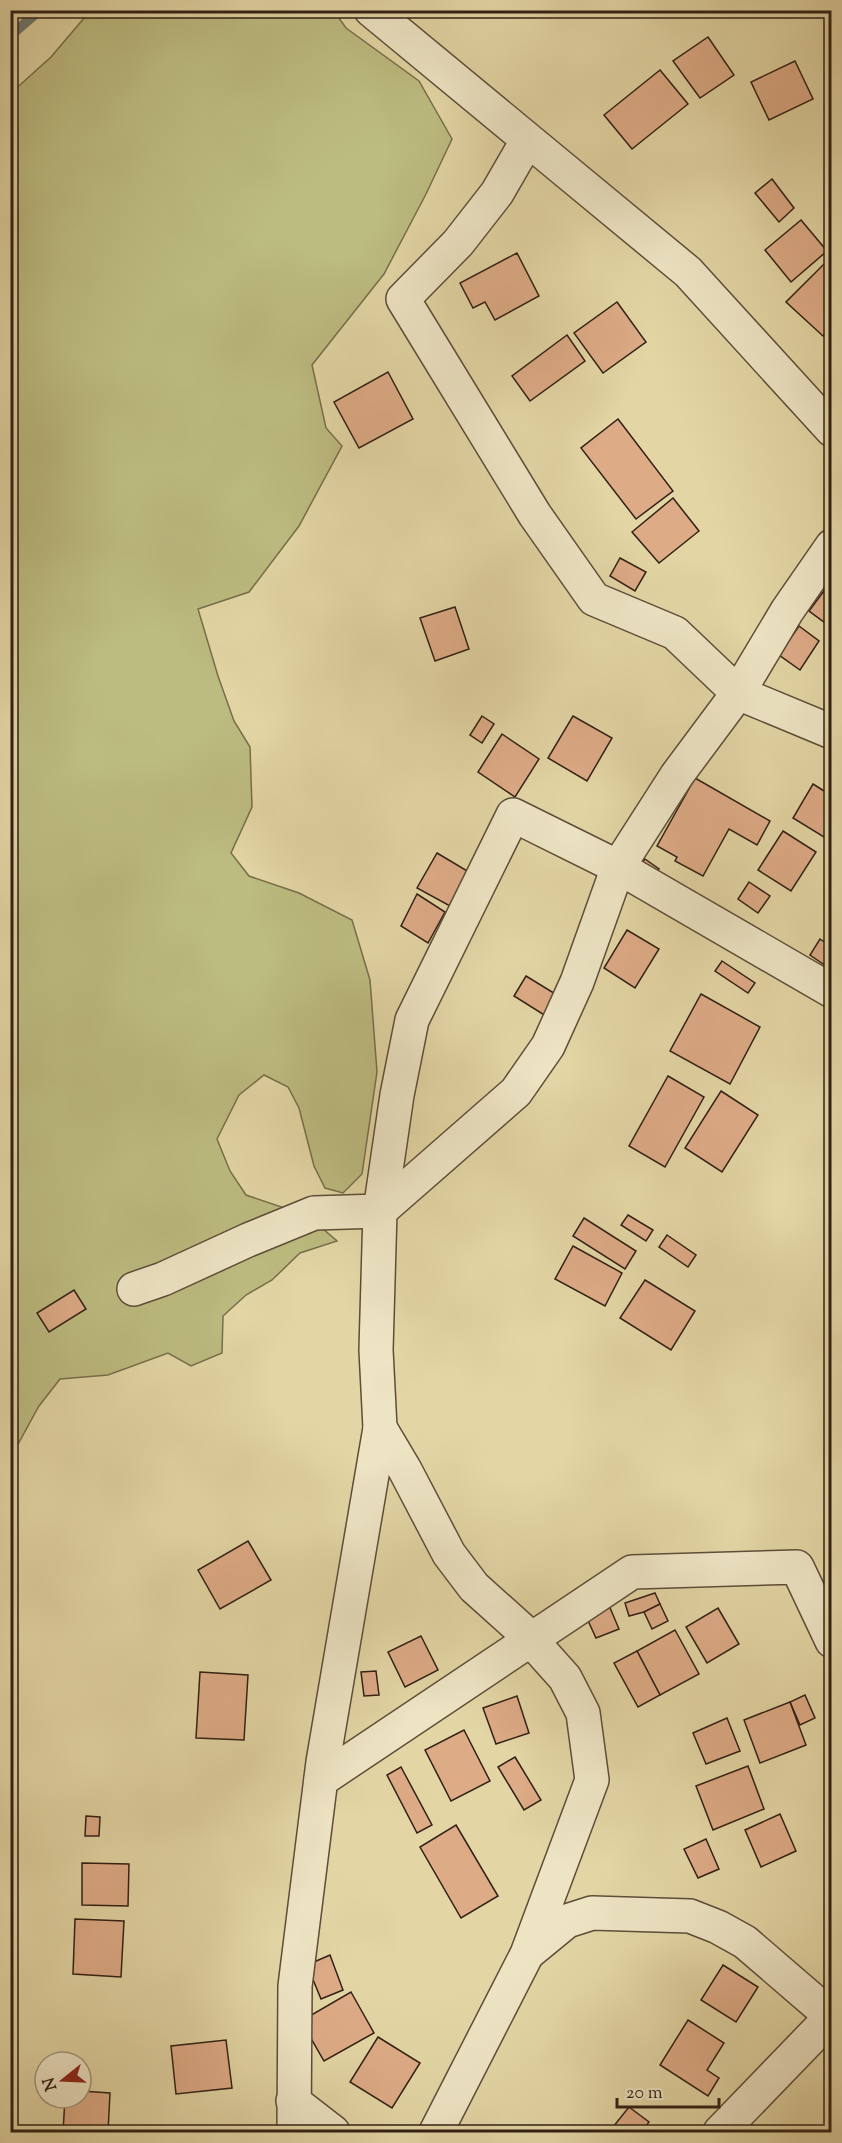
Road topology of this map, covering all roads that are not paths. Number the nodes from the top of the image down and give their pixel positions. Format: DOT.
graph roads {
  1 [pos="371,10"];
  2 [pos="527,141"];
  3 [pos="831,430"];
  4 [pos="831,546"];
  5 [pos="738,693"];
  6 [pos="831,732"];
  7 [pos="618,867"];
  8 [pos="831,992"];
  9 [pos="380,1211"];
  10 [pos="134,1289"];
  11 [pos="380,1428"];
  12 [pos="531,1640"];
  13 [pos="831,1641"];
  14 [pos="321,1780"];
  15 [pos="527,1954"];
  16 [pos="831,2016"];
  17 [pos="294,2117"];
  18 [pos="333,2133"];
  19 [pos="436,2133"];
  20 [pos="720,2133"];
  1 -- 2 [label="street"];
  2 -- 3 [label="street"];
  2 -- 5 [label="street"];
  4 -- 5 [label="street"];
  5 -- 6 [label="street"];
  5 -- 7 [label="street"];
  7 -- 8 [label="street"];
  7 -- 9 [label="street"];
  7 -- 9 [label="street"];
  9 -- 10 [label="street"];
  9 -- 11 [label="street"];
  11 -- 12 [label="street"];
  11 -- 14 [label="street"];
  12 -- 13 [label="street"];
  12 -- 14 [label="street"];
  12 -- 15 [label="street"];
  14 -- 17 [label="street"];
  15 -- 16 [label="street"];
  15 -- 19 [label="street"];
  16 -- 20 [label="street"];
  17 -- 18 [label="street"];
}
